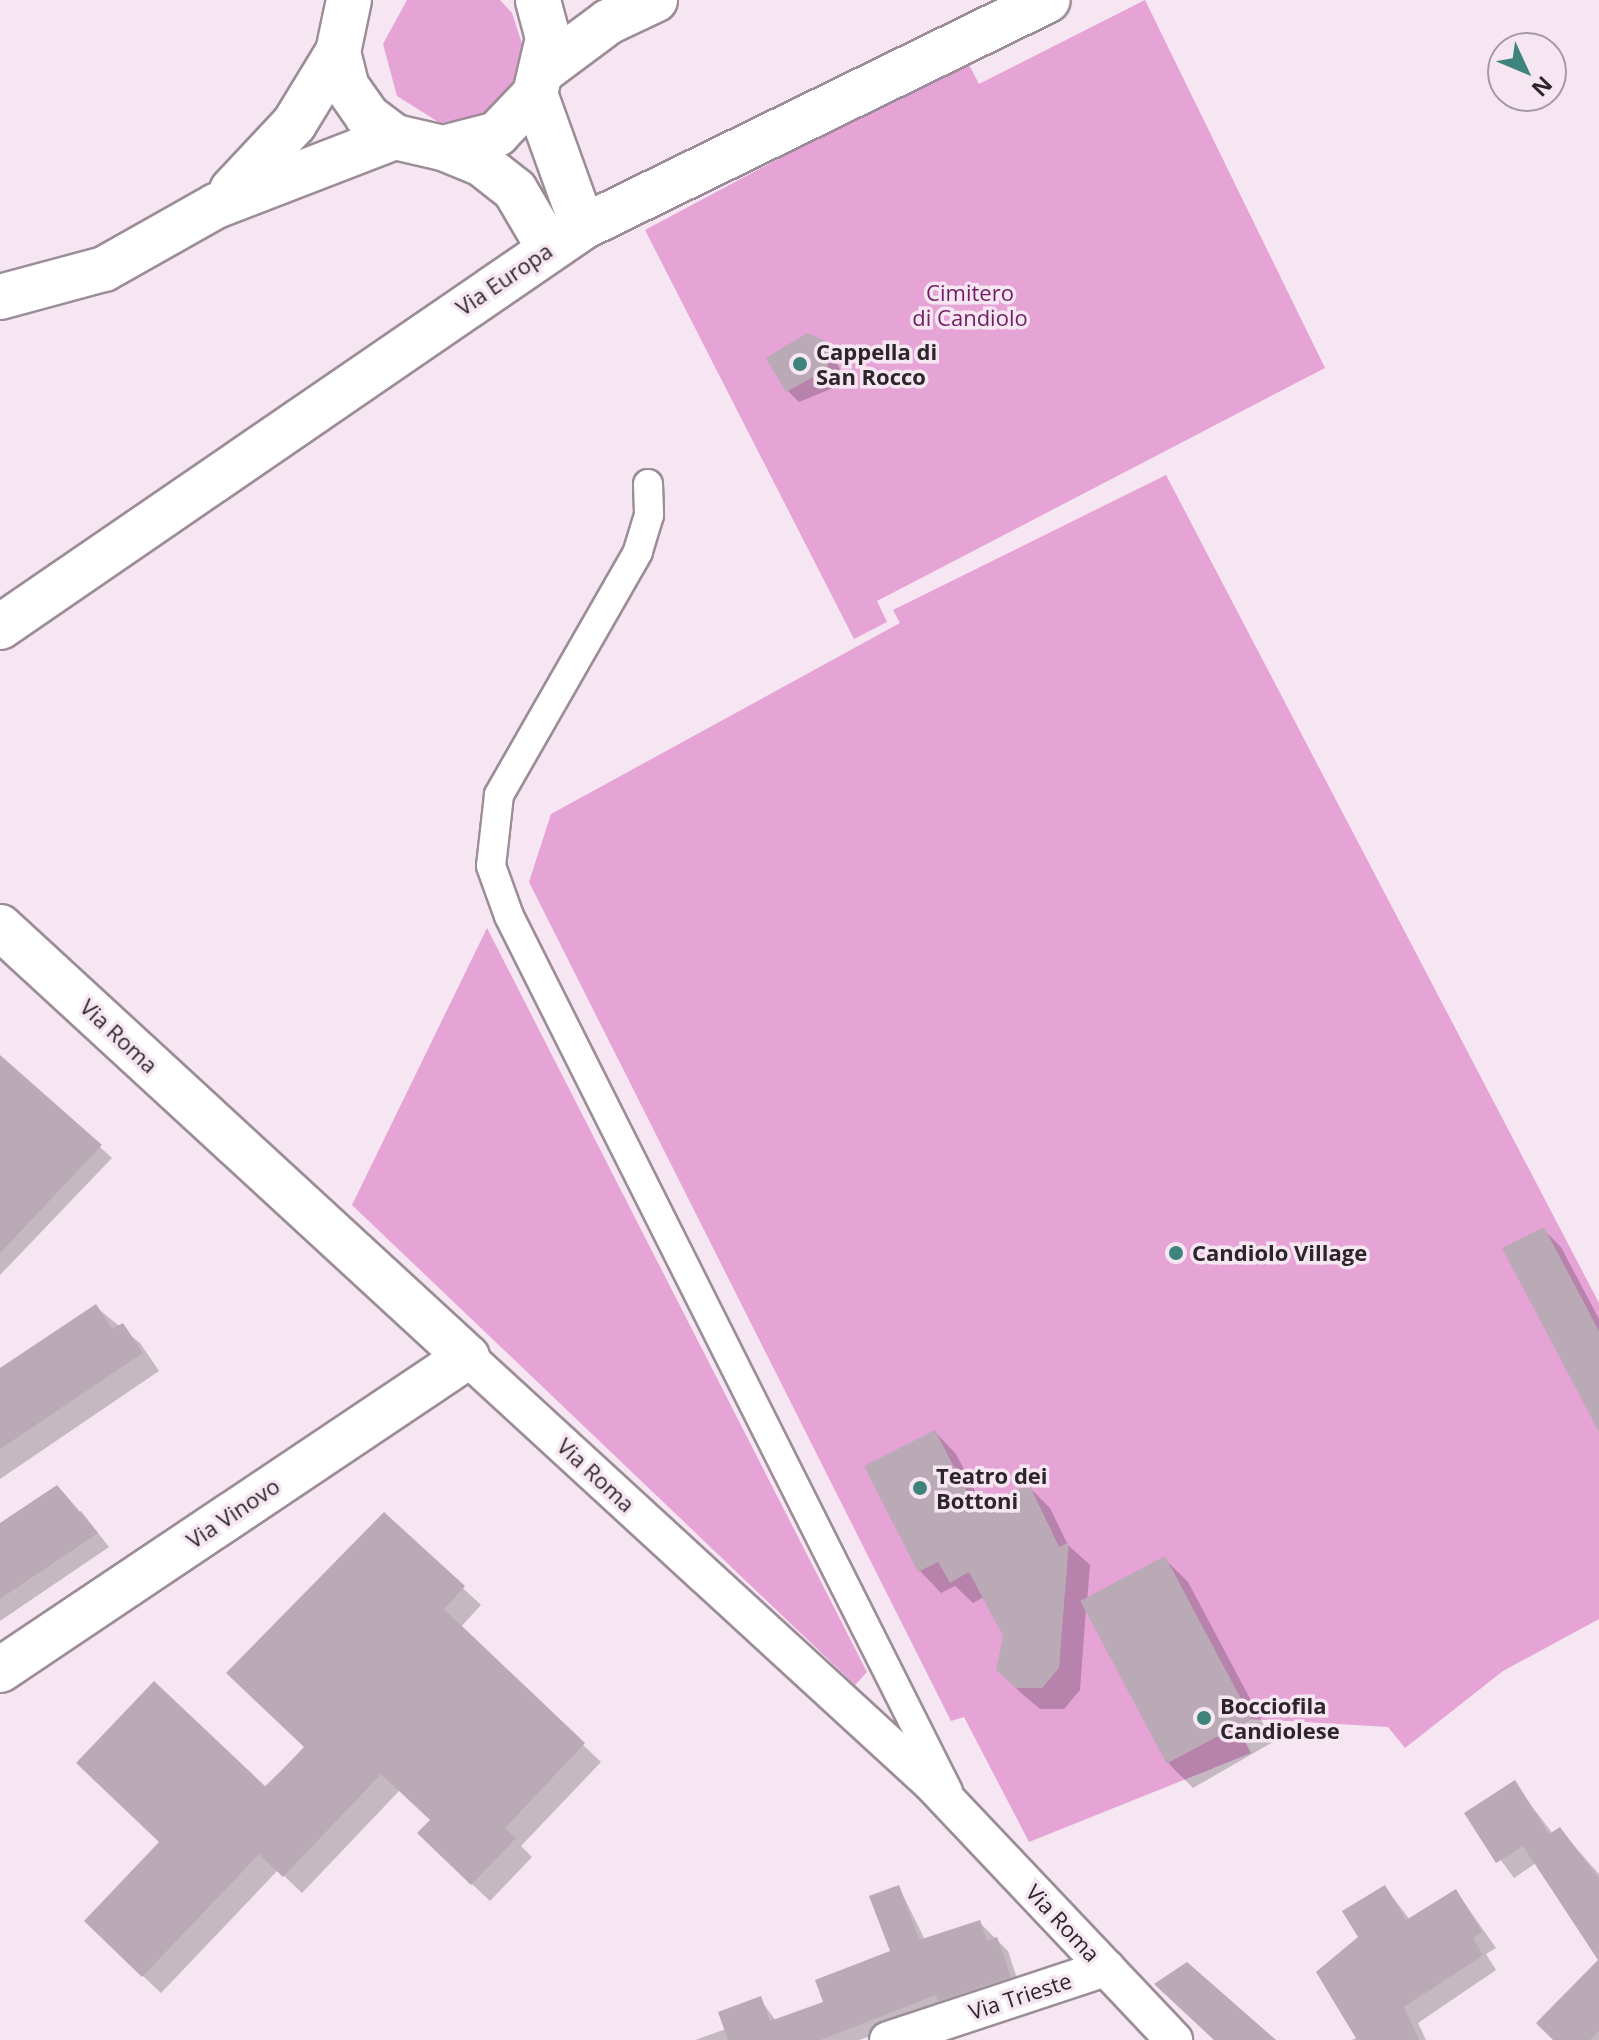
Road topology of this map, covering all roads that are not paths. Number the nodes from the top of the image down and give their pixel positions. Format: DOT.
graph roads {
  1 [pos="349,0"];
  2 [pos="538,0"];
  3 [pos="655,0"];
  4 [pos="1048,0"];
  5 [pos="338,52"];
  6 [pos="540,82"];
  7 [pos="395,137"];
  8 [pos="443,148"];
  9 [pos="216,206"];
  10 [pos="566,238"];
  11 [pos="0,297"];
  12 [pos="648,484"];
  13 [pos="0,627"];
  14 [pos="4,938"];
  15 [pos="467,1357"];
  16 [pos="0,1670"];
  17 [pos="957,1810"];
  18 [pos="1106,1968"];
  19 [pos="888,2040"];
  20 [pos="1174,2040"];
  1 -- 5 [label="street"];
  2 -- 6 [label="street"];
  3 -- 6 [label="street"];
  4 -- 10 [label="street, Via Europa"];
  5 -- 7 [label="street"];
  5 -- 9 [label="street"];
  6 -- 8 [label="street"];
  6 -- 10 [label="street"];
  7 -- 8 [label="street"];
  7 -- 9 [label="street"];
  8 -- 10 [label="street"];
  9 -- 11 [label="street"];
  10 -- 13 [label="street, Via Europa"];
  12 -- 17 [label="street"];
  14 -- 15 [label="street, Via Roma"];
  15 -- 16 [label="street, Via Vinovo"];
  15 -- 17 [label="street, Via Roma"];
  17 -- 18 [label="street, Via Roma"];
  18 -- 19 [label="street, Via Trieste"];
  18 -- 20 [label="street, Via Roma"];
}
